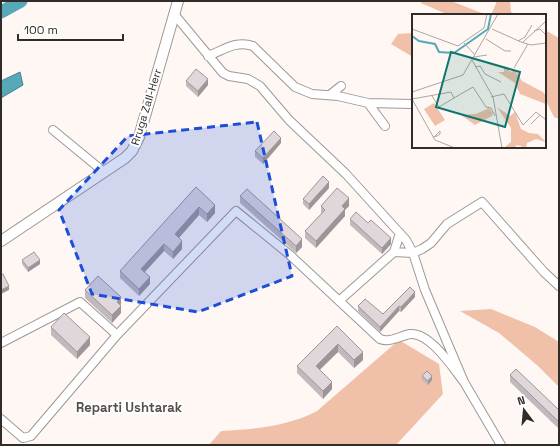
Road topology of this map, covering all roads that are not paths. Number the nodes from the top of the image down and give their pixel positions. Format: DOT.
graph roads {
  1 [pos="178,1"];
  2 [pos="174,14"];
  3 [pos="208,56"];
  4 [pos="340,86"];
  5 [pos="331,94"];
  6 [pos="368,103"];
  7 [pos="412,104"];
  8 [pos="385,126"];
  9 [pos="53,130"];
  10 [pos="104,172"];
  11 [pos="400,233"];
  12 [pos="1,241"];
  13 [pos="394,252"];
  14 [pos="413,253"];
  15 [pos="559,286"];
  16 [pos="339,301"];
  17 [pos="117,335"];
  18 [pos="1,343"];
  19 [pos="464,382"];
  20 [pos="1,419"];
  21 [pos="501,445"];
  1 -- 2 [label="main road, Rruga Zall-Herr"];
  2 -- 3 [label="street"];
  2 -- 10 [label="main road, Rruga Zall-Herr"];
  3 -- 5 [label="street"];
  3 -- 11 [label="street"];
  4 -- 5 [label="street"];
  5 -- 6 [label="street"];
  6 -- 7 [label="street"];
  6 -- 8 [label="street"];
  9 -- 10 [label="street"];
  10 -- 12 [label="main road, Rruga Zall-Herr"];
  11 -- 13 [label="street"];
  11 -- 14 [label="street"];
  13 -- 14 [label="street"];
  13 -- 16 [label="street"];
  14 -- 15 [label="street"];
  14 -- 19 [label="street"];
  16 -- 17 [label="street"];
  16 -- 19 [label="street"];
  17 -- 18 [label="street"];
  17 -- 20 [label="street"];
  19 -- 21 [label="street"];
}
